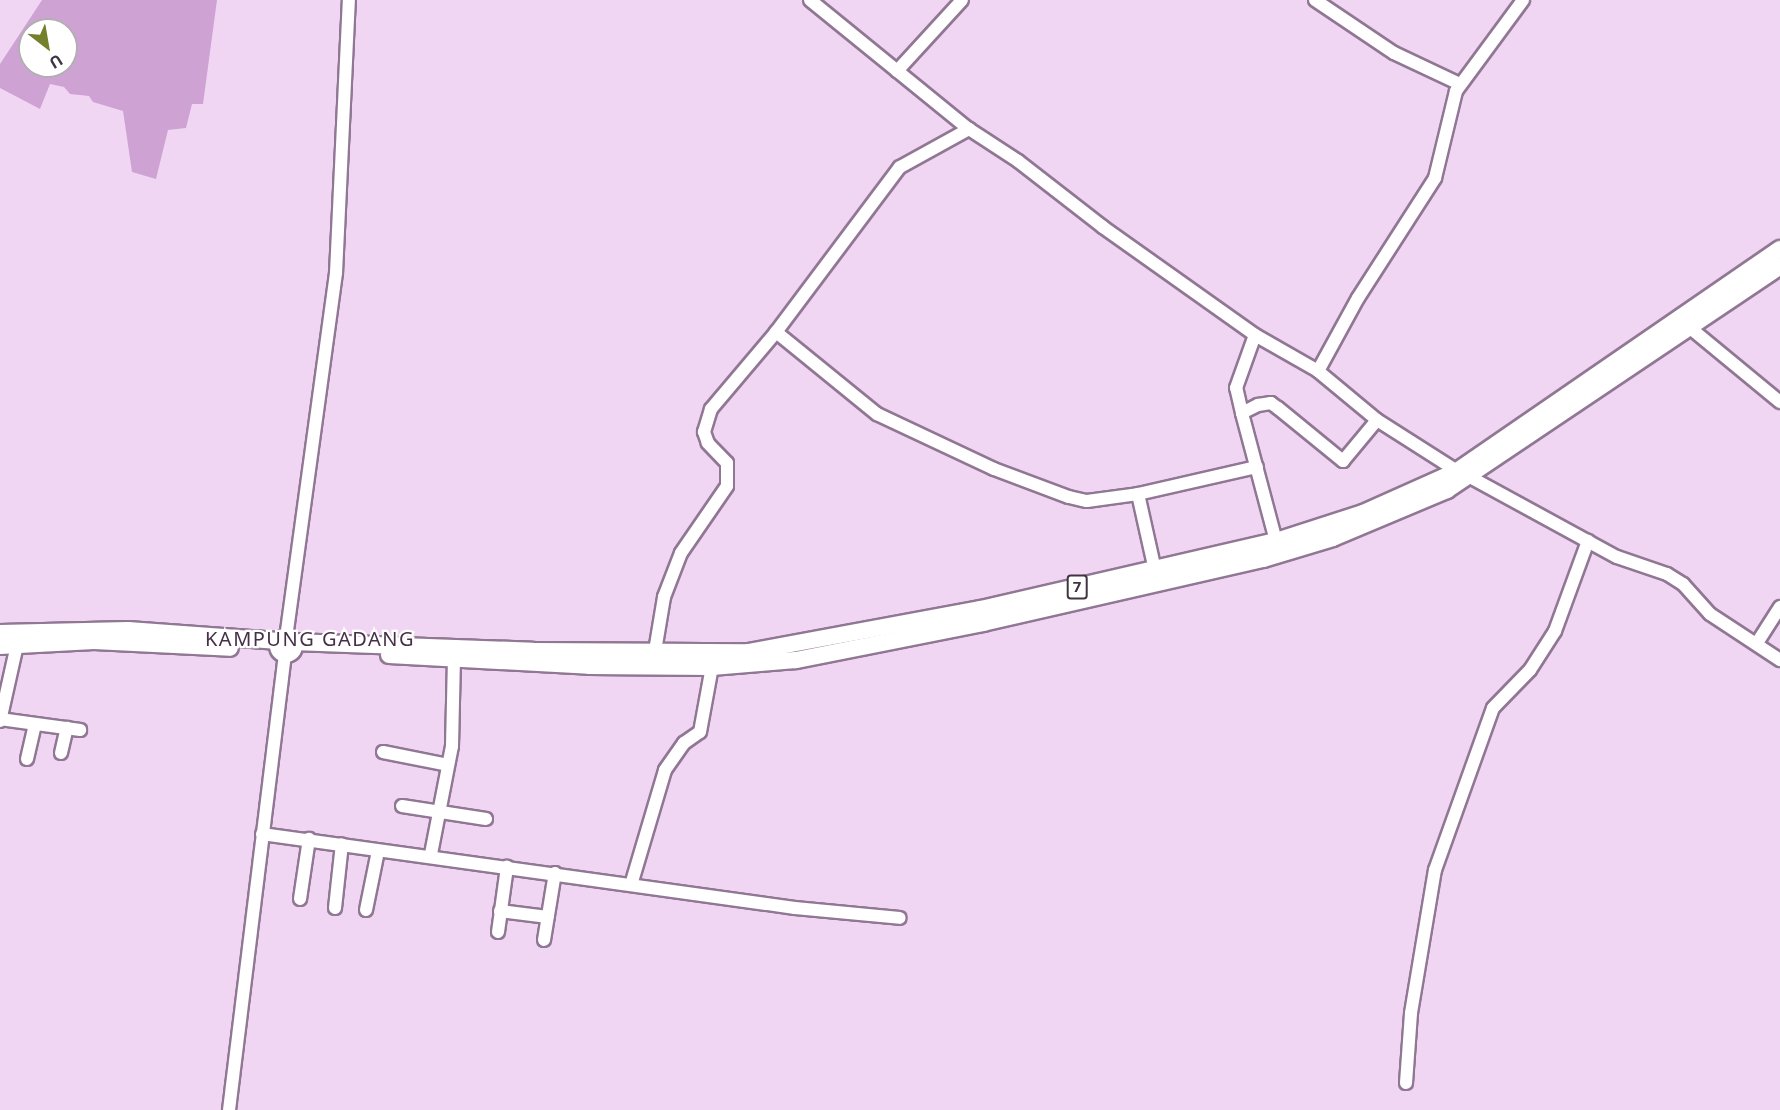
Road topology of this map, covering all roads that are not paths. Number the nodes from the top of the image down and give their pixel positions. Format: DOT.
graph roads {
  1 [pos="349,0"];
  2 [pos="810,0"];
  3 [pos="962,0"];
  4 [pos="1315,0"];
  5 [pos="1523,0"];
  6 [pos="897,71"];
  7 [pos="1460,84"];
  8 [pos="969,129"];
  9 [pos="1780,249"];
  10 [pos="1780,266"];
  11 [pos="1689,327"];
  12 [pos="777,332"];
  13 [pos="1255,335"];
  14 [pos="1629,360"];
  15 [pos="1318,372"];
  16 [pos="1780,402"];
  17 [pos="1242,413"];
  18 [pos="1377,420"];
  19 [pos="1257,467"];
  20 [pos="1464,474"];
  21 [pos="1138,494"];
  22 [pos="1331,532"];
  23 [pos="1275,541"];
  24 [pos="1588,541"];
  25 [pos="1155,570"];
  26 [pos="1780,607"];
  27 [pos="982,616"];
  28 [pos="0,633"];
  29 [pos="52,637"];
  30 [pos="1756,644"];
  31 [pos="17,645"];
  32 [pos="286,645"];
  33 [pos="0,646"];
  34 [pos="655,651"];
  35 [pos="454,659"];
  36 [pos="713,660"];
  37 [pos="1780,660"];
  38 [pos="3,695"];
  39 [pos="0,720"];
  40 [pos="35,724"];
  41 [pos="67,728"];
  42 [pos="80,730"];
  43 [pos="383,752"];
  44 [pos="61,753"];
  45 [pos="27,759"];
  46 [pos="448,765"];
  47 [pos="402,806"];
  48 [pos="439,812"];
  49 [pos="486,819"];
  50 [pos="262,834"];
  51 [pos="309,839"];
  52 [pos="342,844"];
  53 [pos="378,851"];
  54 [pos="431,854"];
  55 [pos="507,867"];
  56 [pos="555,873"];
  57 [pos="631,885"];
  58 [pos="300,899"];
  59 [pos="335,908"];
  60 [pos="366,910"];
  61 [pos="500,911"];
  62 [pos="548,917"];
  63 [pos="900,918"];
  64 [pos="498,932"];
  65 [pos="544,940"];
  66 [pos="1406,1083"];
  67 [pos="229,1110"];
  1 -- 32 [label="street"];
  2 -- 6 [label="street"];
  3 -- 6 [label="street"];
  4 -- 7 [label="street"];
  5 -- 7 [label="street"];
  6 -- 8 [label="street"];
  7 -- 15 [label="street"];
  8 -- 12 [label="street"];
  8 -- 13 [label="street"];
  9 -- 14 [label="highway, 7"];
  10 -- 11 [label="highway, 7"];
  11 -- 14 [label="highway, 7"];
  11 -- 16 [label="street"];
  12 -- 21 [label="street"];
  12 -- 34 [label="street"];
  13 -- 15 [label="street"];
  13 -- 17 [label="street"];
  14 -- 20 [label="highway, 7"];
  15 -- 18 [label="street"];
  17 -- 18 [label="street"];
  17 -- 19 [label="street"];
  18 -- 20 [label="street"];
  19 -- 21 [label="street"];
  19 -- 23 [label="street"];
  20 -- 22 [label="highway, 7"];
  20 -- 24 [label="street"];
  21 -- 25 [label="street"];
  22 -- 23 [label="highway, 7"];
  22 -- 27 [label="highway, 7"];
  23 -- 25 [label="highway, 7"];
  24 -- 30 [label="street"];
  24 -- 66 [label="street"];
  25 -- 27 [label="highway, 7"];
  26 -- 30 [label="street"];
  27 -- 36 [label="highway, 7"];
  28 -- 29 [label="highway"];
  29 -- 31 [label="highway"];
  29 -- 32 [label="highway"];
  30 -- 37 [label="street"];
  31 -- 33 [label="highway"];
  31 -- 38 [label="street"];
  32 -- 34 [label="highway, 7"];
  32 -- 35 [label="highway, 7"];
  32 -- 50 [label="street"];
  34 -- 36 [label="highway, 7"];
  35 -- 36 [label="highway, 7"];
  35 -- 46 [label="street"];
  36 -- 57 [label="street"];
  38 -- 39 [label="street"];
  39 -- 40 [label="street"];
  40 -- 41 [label="street"];
  40 -- 45 [label="street"];
  41 -- 42 [label="street"];
  41 -- 44 [label="street"];
  43 -- 46 [label="street"];
  46 -- 48 [label="street"];
  47 -- 48 [label="street"];
  48 -- 49 [label="street"];
  48 -- 54 [label="street"];
  50 -- 51 [label="street"];
  50 -- 67 [label="street"];
  51 -- 52 [label="street"];
  51 -- 58 [label="street"];
  52 -- 53 [label="street"];
  52 -- 59 [label="street"];
  53 -- 54 [label="street"];
  53 -- 60 [label="street"];
  54 -- 55 [label="street"];
  55 -- 56 [label="street"];
  55 -- 61 [label="street"];
  56 -- 57 [label="street"];
  56 -- 62 [label="street"];
  57 -- 63 [label="street"];
  61 -- 62 [label="street"];
  61 -- 64 [label="street"];
  62 -- 65 [label="street"];
}
